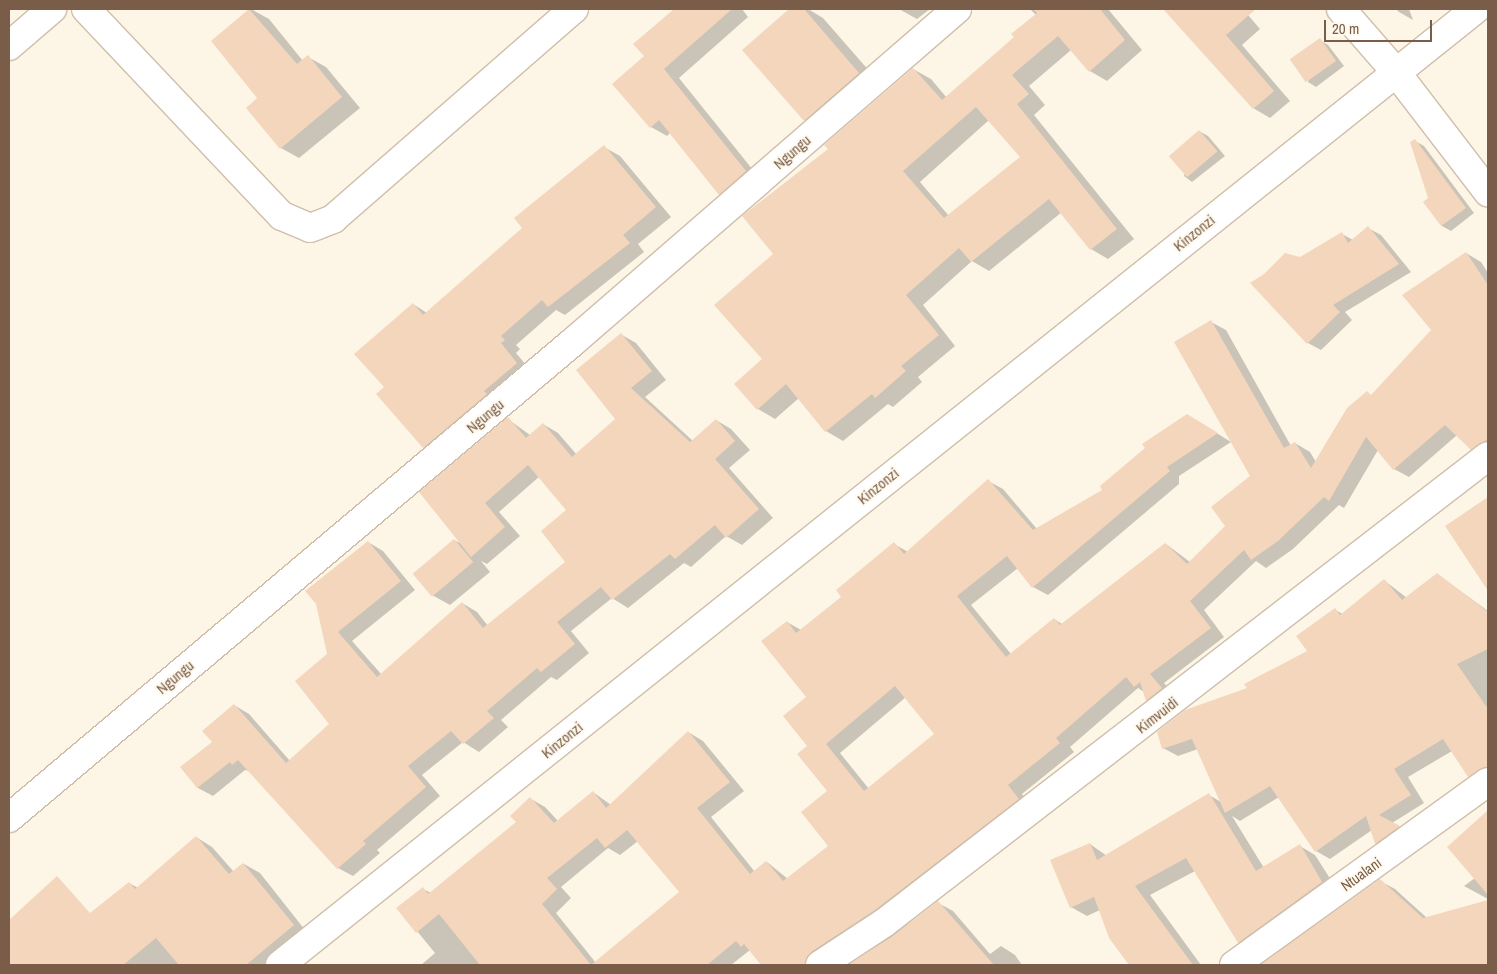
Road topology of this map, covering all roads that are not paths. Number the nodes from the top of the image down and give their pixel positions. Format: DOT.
graph roads {
  1 [pos="52,9"];
  2 [pos="86,9"];
  3 [pos="574,9"];
  4 [pos="957,9"];
  5 [pos="1341,9"];
  6 [pos="1476,9"];
  7 [pos="9,46"];
  8 [pos="1395,72"];
  9 [pos="1488,192"];
  10 [pos="1488,456"];
  11 [pos="1488,782"];
  12 [pos="9,818"];
  13 [pos="280,965"];
  14 [pos="820,965"];
  15 [pos="1234,965"];
  1 -- 7 [label="street"];
  2 -- 3 [label="street"];
  4 -- 12 [label="street, Ngungu"];
  5 -- 8 [label="street"];
  6 -- 8 [label="street, Kinzonzi"];
  8 -- 9 [label="street"];
  8 -- 13 [label="street, Kinzonzi"];
  10 -- 14 [label="street, Kimvuidi"];
  11 -- 15 [label="street, Ntualani"];
}
